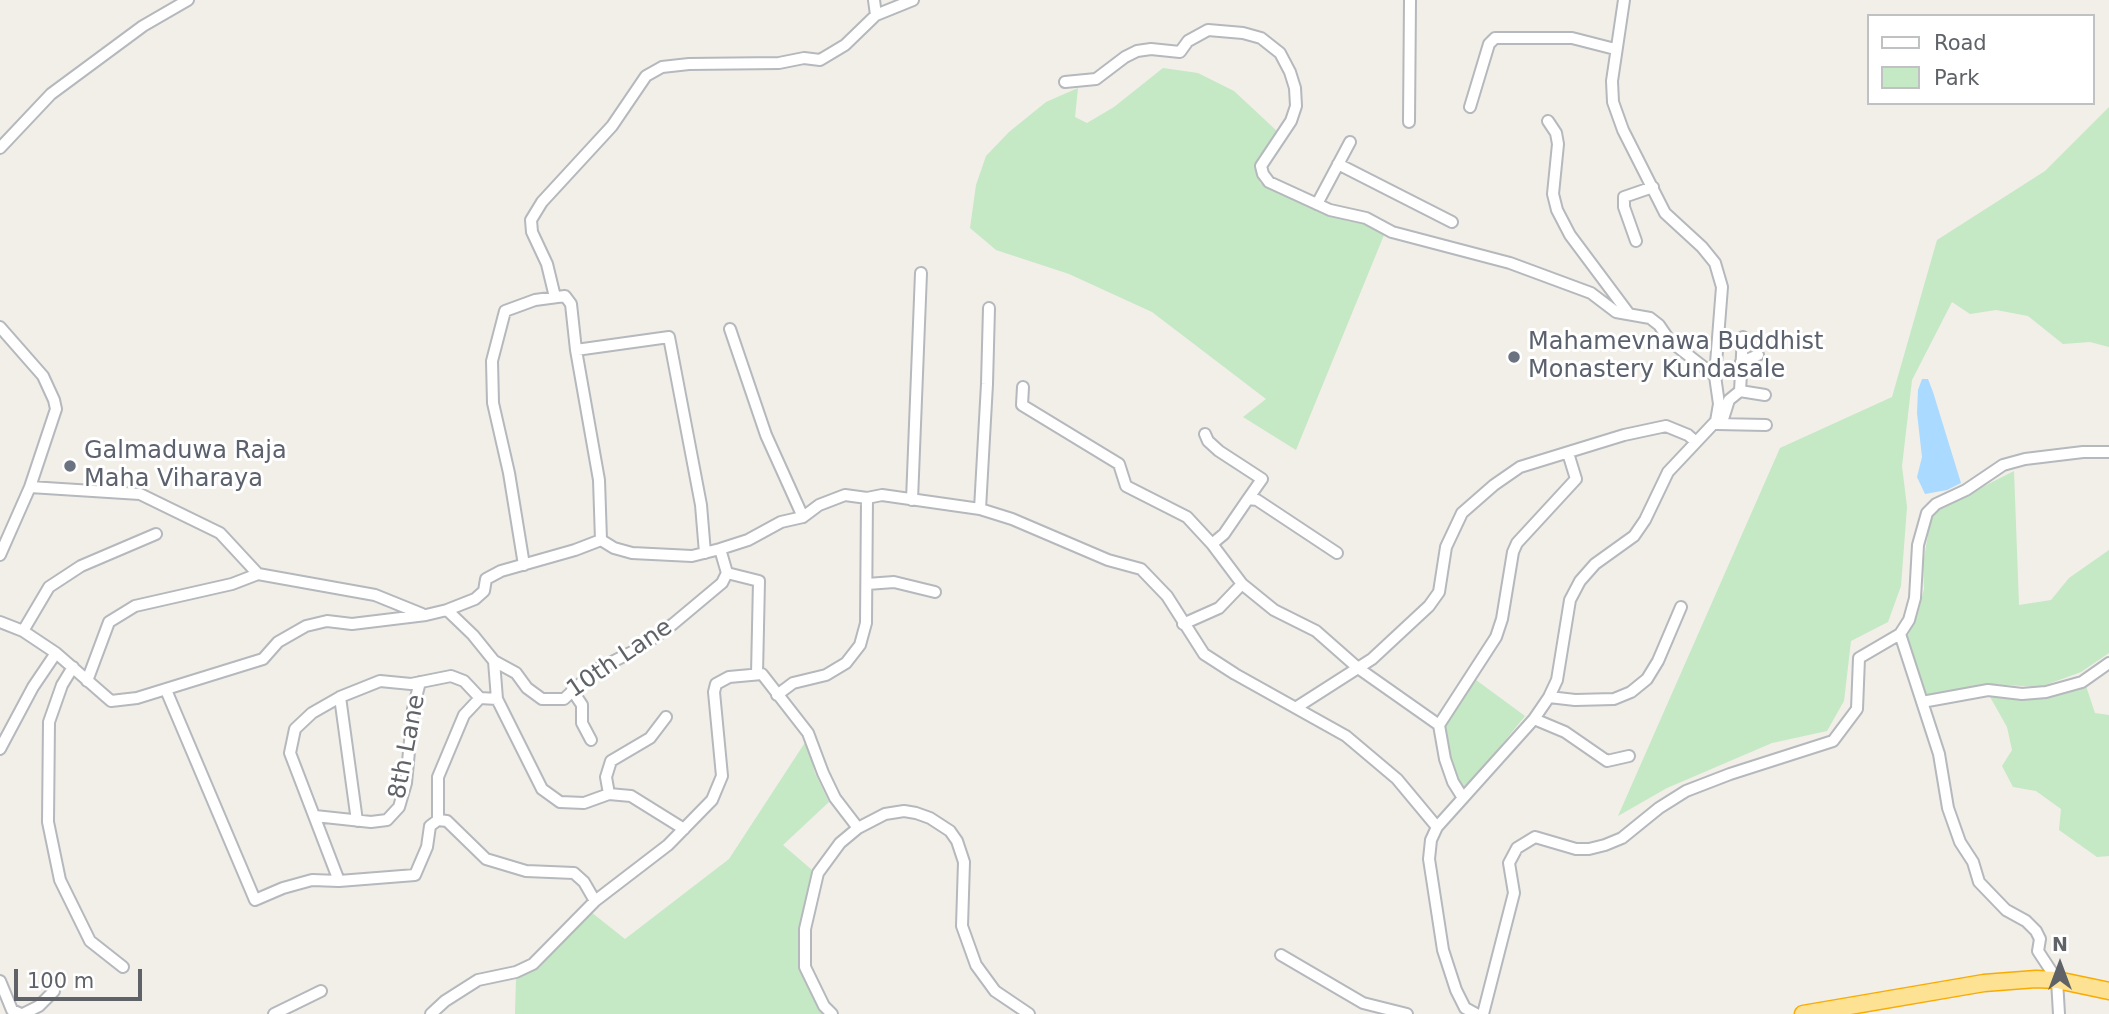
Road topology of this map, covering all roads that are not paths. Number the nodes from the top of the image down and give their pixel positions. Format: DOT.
graph roads {
  1 [pos="188,0"];
  2 [pos="874,0"];
  3 [pos="913,0"];
  4 [pos="1410,0"];
  5 [pos="1624,0"];
  6 [pos="876,15"];
  7 [pos="1615,49"];
  8 [pos="1065,82"];
  9 [pos="1470,107"];
  10 [pos="1548,121"];
  11 [pos="1409,122"];
  12 [pos="1350,142"];
  13 [pos="0,148"];
  14 [pos="1338,164"];
  15 [pos="1653,187"];
  16 [pos="1317,204"];
  17 [pos="1452,222"];
  18 [pos="1636,241"];
  19 [pos="921,273"];
  20 [pos="555,297"];
  21 [pos="989,308"];
  22 [pos="1629,314"];
  23 [pos="0,327"];
  24 [pos="730,329"];
  25 [pos="1743,337"];
  26 [pos="576,350"];
  27 [pos="1758,355"];
  28 [pos="1741,362"];
  29 [pos="1715,376"];
  30 [pos="1023,387"];
  31 [pos="1740,391"];
  32 [pos="1765,395"];
  33 [pos="1715,423"];
  34 [pos="1766,425"];
  35 [pos="1205,434"];
  36 [pos="1696,442"];
  37 [pos="2109,452"];
  38 [pos="1568,453"];
  39 [pos="30,487"];
  40 [pos="867,498"];
  41 [pos="1248,499"];
  42 [pos="912,500"];
  43 [pos="980,509"];
  44 [pos="803,517"];
  45 [pos="156,534"];
  46 [pos="601,540"];
  47 [pos="1212,544"];
  48 [pos="720,550"];
  49 [pos="705,553"];
  50 [pos="1337,553"];
  51 [pos="0,555"];
  52 [pos="524,565"];
  53 [pos="727,573"];
  54 [pos="258,574"];
  55 [pos="867,584"];
  56 [pos="1242,584"];
  57 [pos="935,592"];
  58 [pos="1681,607"];
  59 [pos="447,610"];
  60 [pos="426,615"];
  61 [pos="0,622"];
  62 [pos="1183,624"];
  63 [pos="23,631"];
  64 [pos="1900,634"];
  65 [pos="55,653"];
  66 [pos="494,661"];
  67 [pos="2109,663"];
  68 [pos="73,667"];
  69 [pos="1358,668"];
  70 [pos="757,674"];
  71 [pos="87,681"];
  72 [pos="420,682"];
  73 [pos="166,690"];
  74 [pos="572,690"];
  75 [pos="777,695"];
  76 [pos="340,697"];
  77 [pos="1549,697"];
  78 [pos="480,698"];
  79 [pos="497,699"];
  80 [pos="1922,702"];
  81 [pos="1297,707"];
  82 [pos="666,717"];
  83 [pos="1534,719"];
  84 [pos="1439,725"];
  85 [pos="591,740"];
  86 [pos="0,749"];
  87 [pos="1629,756"];
  88 [pos="609,794"];
  89 [pos="1463,798"];
  90 [pos="315,816"];
  91 [pos="438,820"];
  92 [pos="357,821"];
  93 [pos="1437,827"];
  94 [pos="858,828"];
  95 [pos="684,829"];
  96 [pos="339,881"];
  97 [pos="595,901"];
  98 [pos="1281,955"];
  99 [pos="123,967"];
  100 [pos="0,981"];
  101 [pos="2057,981"];
  102 [pos="2109,990"];
  103 [pos="54,991"];
  104 [pos="321,991"];
  105 [pos="445,1001"];
  106 [pos="22,1014"];
  107 [pos="274,1014"];
  108 [pos="430,1014"];
  109 [pos="447,1014"];
  110 [pos="832,1014"];
  111 [pos="1029,1014"];
  112 [pos="1407,1014"];
  113 [pos="1476,1014"];
  114 [pos="1483,1014"];
  115 [pos="1803,1014"];
  116 [pos="2059,1014"];
  1 -- 13 [label="street"];
  2 -- 6 [label="street"];
  3 -- 6 [label="street"];
  4 -- 11 [label="street"];
  5 -- 7 [label="street"];
  6 -- 20 [label="street"];
  7 -- 9 [label="street"];
  7 -- 15 [label="street"];
  8 -- 16 [label="street"];
  10 -- 22 [label="street"];
  12 -- 14 [label="street"];
  14 -- 16 [label="street"];
  14 -- 17 [label="street"];
  15 -- 18 [label="street"];
  15 -- 29 [label="street"];
  16 -- 22 [label="street"];
  19 -- 42 [label="street"];
  20 -- 26 [label="street"];
  20 -- 52 [label="street"];
  21 -- 43 [label="street"];
  22 -- 29 [label="street"];
  23 -- 39 [label="street"];
  24 -- 44 [label="street"];
  25 -- 28 [label="street"];
  26 -- 46 [label="street"];
  26 -- 49 [label="street"];
  27 -- 28 [label="street"];
  28 -- 31 [label="street"];
  29 -- 33 [label="street"];
  30 -- 47 [label="street"];
  31 -- 32 [label="street"];
  31 -- 33 [label="street"];
  33 -- 34 [label="street"];
  33 -- 36 [label="street"];
  35 -- 41 [label="street"];
  36 -- 38 [label="street"];
  36 -- 77 [label="street"];
  37 -- 64 [label="street"];
  38 -- 69 [label="street"];
  38 -- 84 [label="street"];
  39 -- 51 [label="street"];
  39 -- 54 [label="street"];
  40 -- 42 [label="street"];
  40 -- 44 [label="street"];
  40 -- 55 [label="street"];
  41 -- 47 [label="street"];
  41 -- 50 [label="street"];
  42 -- 43 [label="street"];
  43 -- 62 [label="street"];
  44 -- 48 [label="street"];
  45 -- 63 [label="street"];
  46 -- 49 [label="street"];
  46 -- 52 [label="street"];
  47 -- 56 [label="street"];
  48 -- 49 [label="street"];
  48 -- 53 [label="street"];
  52 -- 59 [label="street"];
  53 -- 70 [label="street"];
  53 -- 74 [label="street, 10th Lane"];
  54 -- 60 [label="street"];
  54 -- 71 [label="street"];
  55 -- 57 [label="street"];
  55 -- 75 [label="street"];
  56 -- 62 [label="street"];
  56 -- 69 [label="street"];
  58 -- 77 [label="street"];
  59 -- 60 [label="street"];
  59 -- 66 [label="street, 10th Lane"];
  60 -- 73 [label="street"];
  61 -- 63 [label="street"];
  62 -- 81 [label="street"];
  63 -- 65 [label="street"];
  64 -- 80 [label="street"];
  64 -- 114 [label="street"];
  65 -- 68 [label="street"];
  65 -- 86 [label="street"];
  66 -- 74 [label="street, 10th Lane"];
  66 -- 79 [label="street"];
  67 -- 80 [label="street"];
  68 -- 71 [label="street"];
  68 -- 99 [label="street"];
  69 -- 81 [label="street"];
  69 -- 84 [label="street"];
  70 -- 75 [label="street"];
  70 -- 95 [label="street"];
  71 -- 73 [label="street"];
  72 -- 76 [label="street"];
  72 -- 78 [label="street"];
  72 -- 92 [label="street, 8th Lane"];
  73 -- 96 [label="street"];
  74 -- 85 [label="street"];
  75 -- 94 [label="street"];
  76 -- 90 [label="street"];
  76 -- 92 [label="street"];
  77 -- 83 [label="street"];
  78 -- 79 [label="street"];
  78 -- 91 [label="street"];
  79 -- 88 [label="street"];
  80 -- 101 [label="street"];
  81 -- 93 [label="street"];
  82 -- 88 [label="street"];
  83 -- 87 [label="street"];
  83 -- 89 [label="street"];
  84 -- 89 [label="street"];
  88 -- 95 [label="street"];
  89 -- 93 [label="street"];
  90 -- 92 [label="street, 8th Lane"];
  90 -- 96 [label="street"];
  91 -- 96 [label="street"];
  91 -- 97 [label="street"];
  93 -- 113 [label="street"];
  94 -- 110 [label="street"];
  94 -- 111 [label="street"];
  95 -- 97 [label="street"];
  97 -- 105 [label="street"];
  98 -- 112 [label="street"];
  100 -- 106 [label="street"];
  101 -- 102 [label="highway"];
  101 -- 115 [label="highway"];
  101 -- 116 [label="street"];
  103 -- 106 [label="street"];
  104 -- 107 [label="street"];
  105 -- 108 [label="street"];
  105 -- 109 [label="street"];
}
